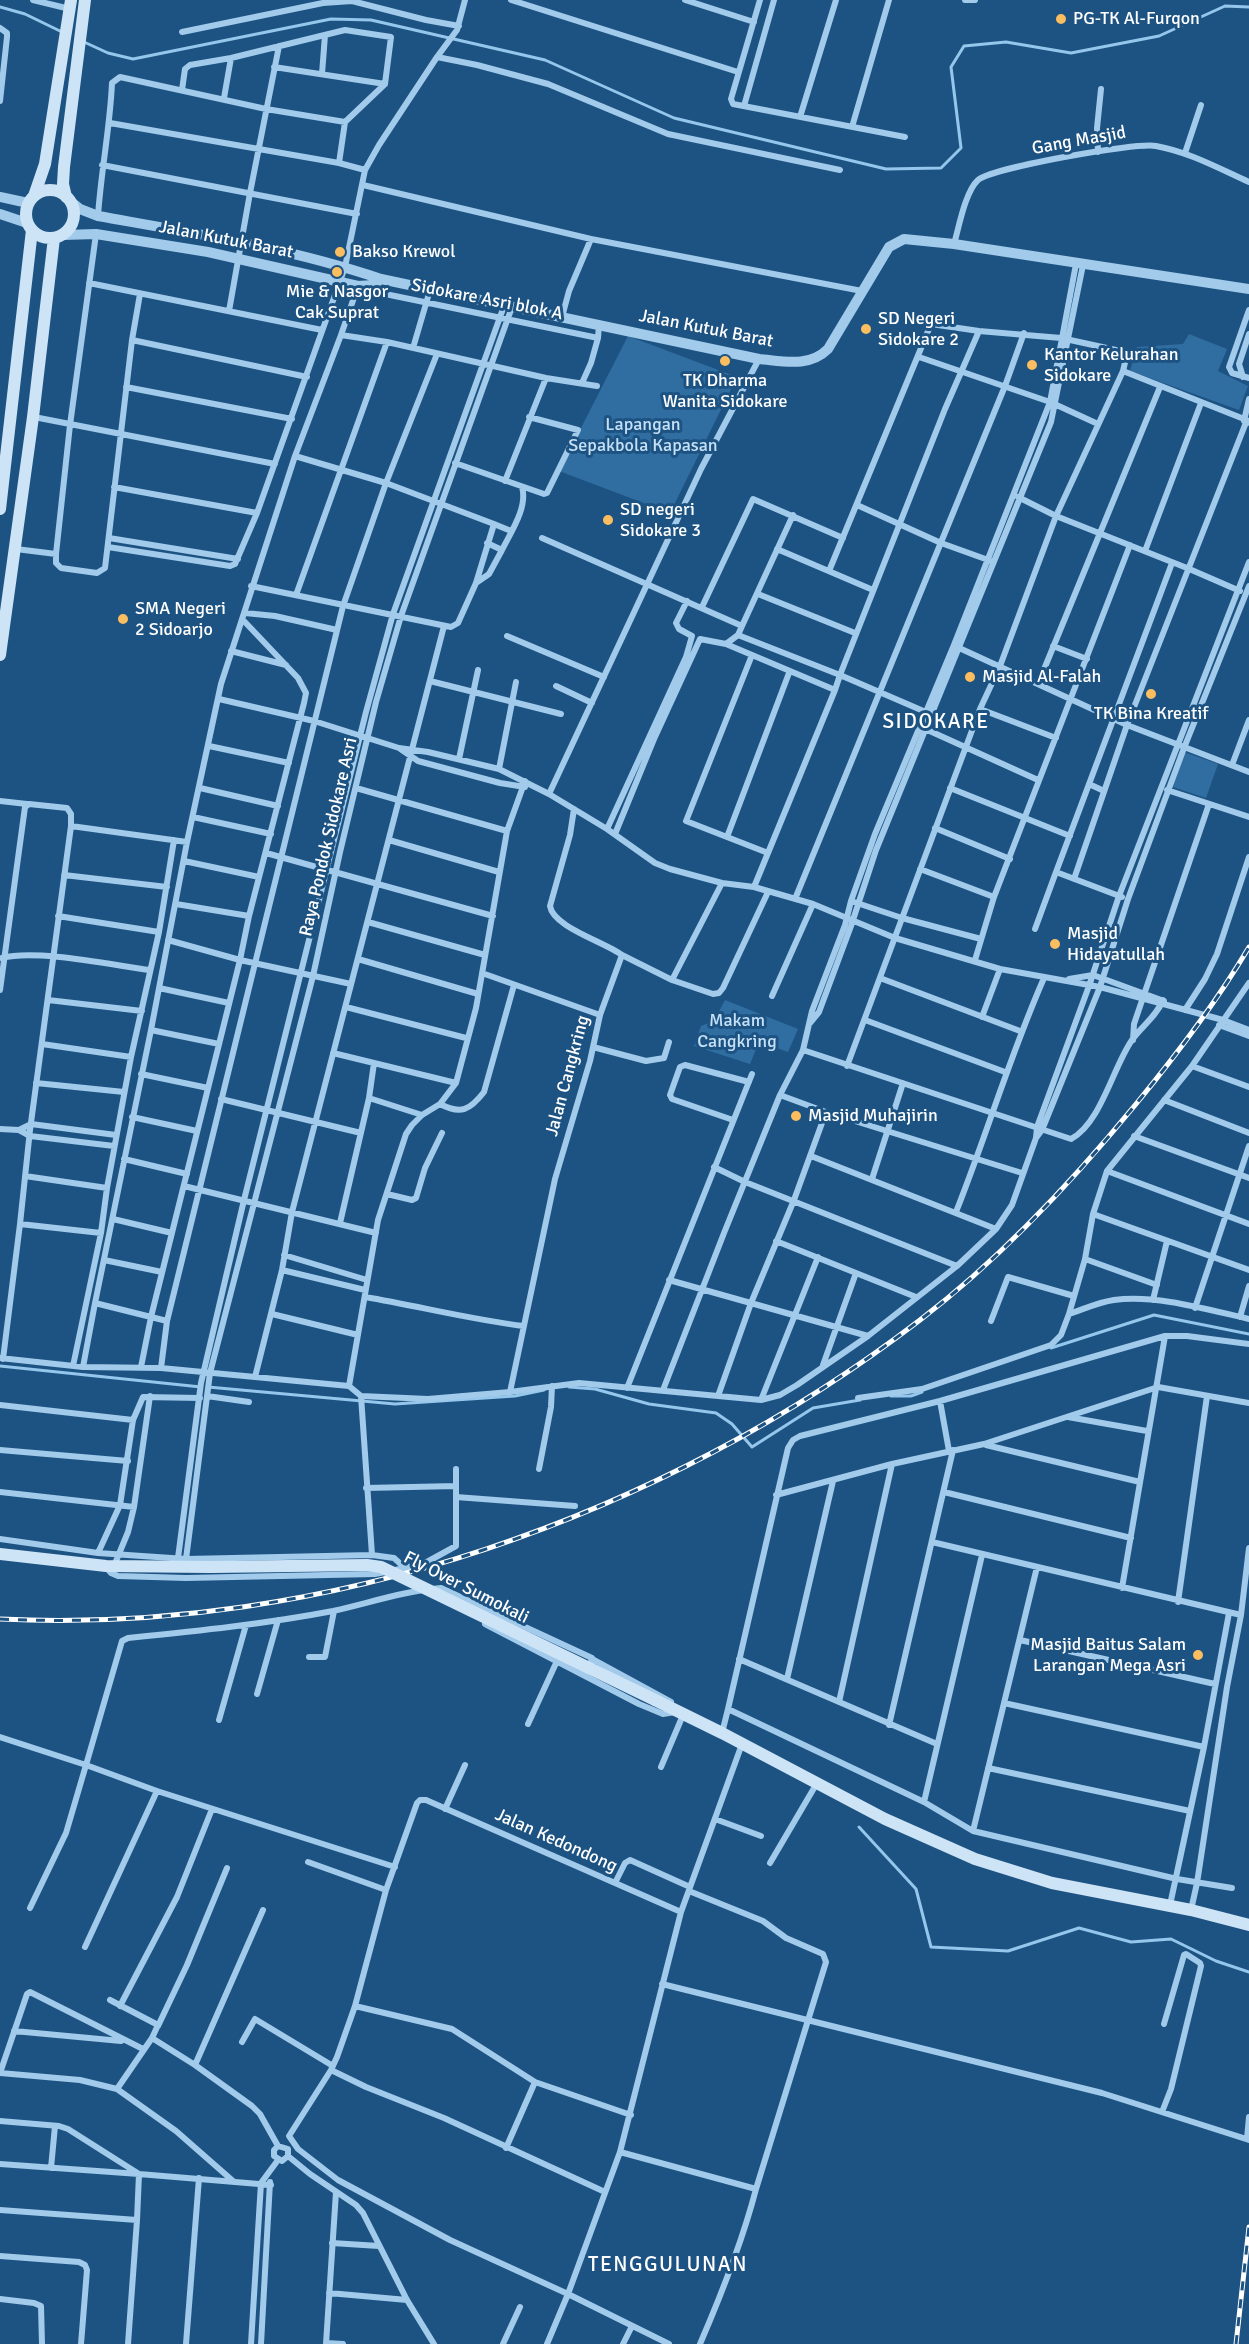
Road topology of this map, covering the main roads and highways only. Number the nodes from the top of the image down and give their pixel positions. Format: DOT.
graph roads {
  1 [pos="85,0"];
  2 [pos="71,4"];
  3 [pos="31,199"];
  4 [pos="68,199"];
  5 [pos="29,227"];
  6 [pos="58,237"];
  7 [pos="6,407"];
  8 [pos="0,509"];
  9 [pos="0,653"];
  10 [pos="0,1554"];
  11 [pos="1249,1925"];
  1 -- 4 [label="main road"];
  2 -- 3 [label="main road"];
  3 -- 4 [label="main road"];
  3 -- 5 [label="main road"];
  4 -- 6 [label="main road"];
  5 -- 6 [label="main road"];
  5 -- 7 [label="main road"];
  6 -- 9 [label="main road"];
  7 -- 8 [label="main road"];
  10 -- 11 [label="main road, Fly Over Sumokali, bridge"];
}
